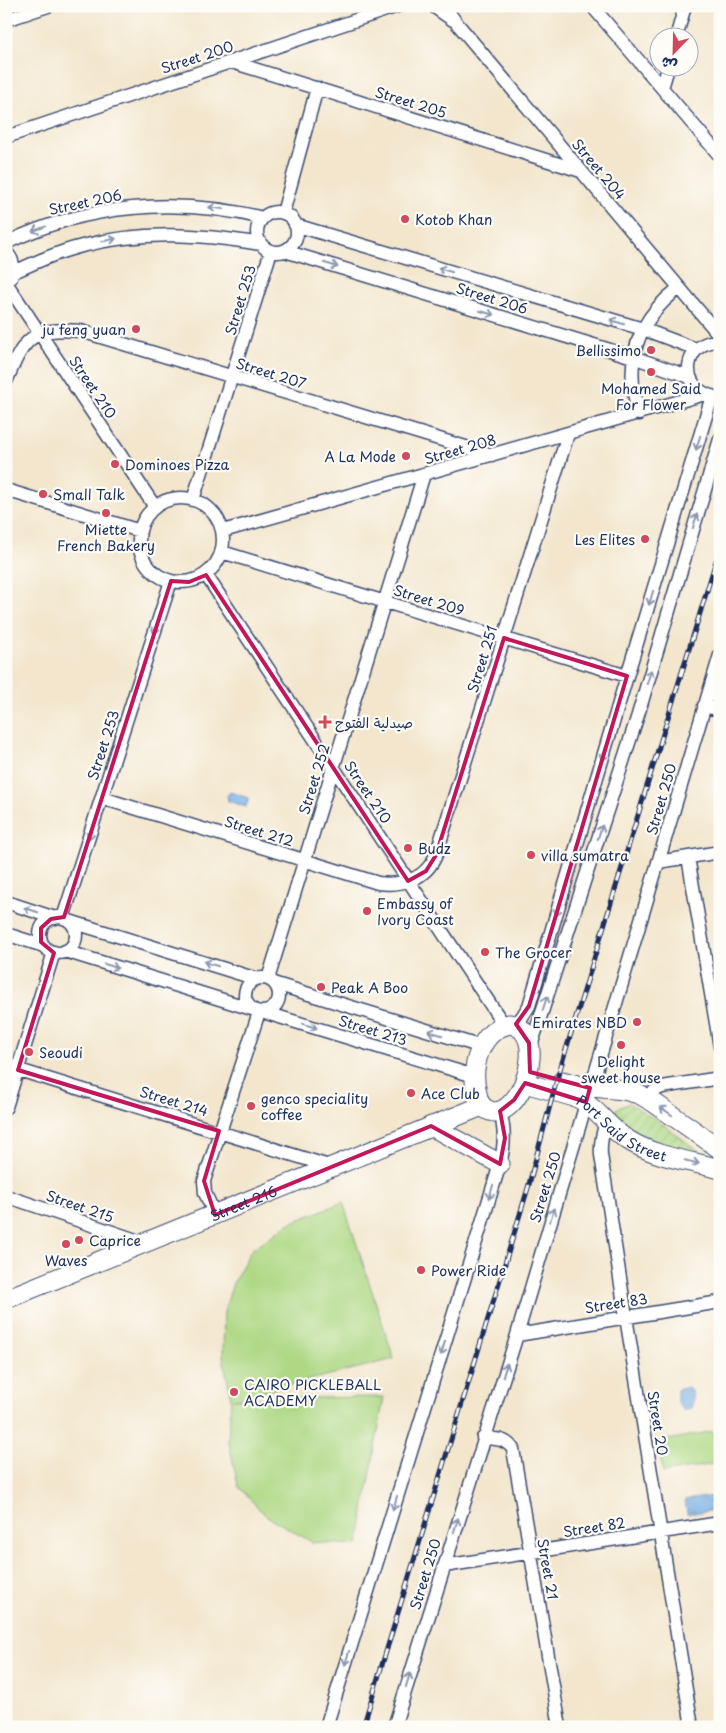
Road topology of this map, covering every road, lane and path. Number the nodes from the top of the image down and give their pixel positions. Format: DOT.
graph roads {
  1 [pos="48,6"];
  2 [pos="398,6"];
  3 [pos="433,6"];
  4 [pos="448,6"];
  5 [pos="592,6"];
  6 [pos="685,6"];
  7 [pos="9,11"];
  8 [pos="455,21"];
  9 [pos="679,28"];
  10 [pos="232,62"];
  11 [pos="665,78"];
  12 [pos="317,88"];
  13 [pos="662,88"];
  14 [pos="6,137"];
  15 [pos="720,156"];
  16 [pos="581,171"];
  17 [pos="283,213"];
  18 [pos="263,218"];
  19 [pos="296,225"];
  20 [pos="6,243"];
  21 [pos="266,248"];
  22 [pos="285,251"];
  23 [pos="6,252"];
  24 [pos="14,272"];
  25 [pos="6,284"];
  26 [pos="679,288"];
  27 [pos="643,329"];
  28 [pos="39,333"];
  29 [pos="720,336"];
  30 [pos="720,340"];
  31 [pos="696,349"];
  32 [pos="633,357"];
  33 [pos="232,376"];
  34 [pos="690,377"];
  35 [pos="6,382"];
  36 [pos="713,395"];
  37 [pos="639,414"];
  38 [pos="568,434"];
  39 [pos="720,439"];
  40 [pos="492,455"];
  41 [pos="424,474"];
  42 [pos="6,490"];
  43 [pos="193,500"];
  44 [pos="155,507"];
  45 [pos="140,531"];
  46 [pos="222,531"];
  47 [pos="222,552"];
  48 [pos="206,575"];
  49 [pos="171,581"];
  50 [pos="385,602"];
  51 [pos="504,638"];
  52 [pos="720,654"];
  53 [pos="627,676"];
  54 [pos="704,706"];
  55 [pos="720,710"];
  56 [pos="333,767"];
  57 [pos="102,798"];
  58 [pos="720,852"];
  59 [pos="688,857"];
  60 [pos="304,860"];
  61 [pos="658,862"];
  62 [pos="408,880"];
  63 [pos="6,902"];
  64 [pos="62,919"];
  65 [pos="6,934"];
  66 [pos="54,950"];
  67 [pos="267,980"];
  68 [pos="258,1011"];
  69 [pos="509,1025"];
  70 [pos="482,1047"];
  71 [pos="720,1047"];
  72 [pos="530,1049"];
  73 [pos="12,1068"];
  74 [pos="474,1076"];
  75 [pos="527,1077"];
  76 [pos="720,1078"];
  77 [pos="588,1095"];
  78 [pos="646,1098"];
  79 [pos="482,1106"];
  80 [pos="6,1108"];
  81 [pos="500,1111"];
  82 [pos="606,1123"];
  83 [pos="432,1126"];
  84 [pos="219,1131"];
  85 [pos="720,1149"];
  86 [pos="500,1164"];
  87 [pos="332,1167"];
  88 [pos="720,1169"];
  89 [pos="6,1196"];
  90 [pos="215,1214"];
  91 [pos="145,1243"];
  92 [pos="6,1299"];
  93 [pos="720,1302"];
  94 [pos="626,1317"];
  95 [pos="517,1335"];
  96 [pos="483,1438"];
  97 [pos="720,1523"];
  98 [pos="661,1532"];
  99 [pos="530,1552"];
  100 [pos="444,1566"];
  101 [pos="326,1727"];
  102 [pos="394,1727"];
  103 [pos="560,1727"];
  104 [pos="692,1727"];
  1 -- 7 [label="street"];
  2 -- 10 [label="street, Street 200"];
  3 -- 8 [label="street, Street 204"];
  4 -- 8 [label="street, Street 204"];
  5 -- 13 [label="street"];
  6 -- 9 [label="street"];
  8 -- 16 [label="street, Street 204"];
  10 -- 12 [label="street, Street 205"];
  10 -- 14 [label="street, Street 200"];
  11 -- 13 [label="street"];
  12 -- 16 [label="street, Street 205"];
  12 -- 17 [label="street"];
  13 -- 15 [label="street"];
  16 -- 26 [label="street, Street 204"];
  17 -- 18 [label="street"];
  17 -- 19 [label="street"];
  18 -- 20 [label="street, Street 206, one-way"];
  18 -- 21 [label="street"];
  19 -- 22 [label="street"];
  27 -- 19 [label="street, Street 206, one-way"];
  21 -- 22 [label="street"];
  24 -- 21 [label="street, one-way"];
  21 -- 33 [label="street, Street 253"];
  22 -- 32 [label="street, Street 206, one-way"];
  23 -- 24 [label="street"];
  24 -- 25 [label="street"];
  25 -- 28 [label="street, Street 210"];
  26 -- 27 [label="street"];
  26 -- 29 [label="street, Street 204"];
  27 -- 31 [label="street, Street 206"];
  27 -- 32 [label="street"];
  28 -- 33 [label="street, Street 207"];
  28 -- 35 [label="street"];
  28 -- 44 [label="street, Street 210"];
  30 -- 31 [label="street"];
  31 -- 34 [label="street"];
  32 -- 34 [label="street, Street 206"];
  32 -- 37 [label="street"];
  33 -- 40 [label="street, Street 207"];
  33 -- 43 [label="street, Street 253"];
  34 -- 36 [label="street"];
  36 -- 37 [label="street, Street 208"];
  36 -- 53 [label="street, one-way"];
  37 -- 38 [label="street, Street 208"];
  38 -- 40 [label="street, Street 208"];
  38 -- 51 [label="street, Street 251"];
  72 -- 39 [label="street, one-way"];
  40 -- 41 [label="street, Street 208"];
  41 -- 46 [label="street, Street 208"];
  41 -- 50 [label="street, Street 252"];
  42 -- 45 [label="street"];
  43 -- 44 [label="street"];
  43 -- 46 [label="street"];
  44 -- 45 [label="street"];
  45 -- 49 [label="street"];
  46 -- 47 [label="street"];
  47 -- 48 [label="street"];
  47 -- 50 [label="street, Street 209"];
  48 -- 49 [label="street"];
  48 -- 56 [label="street, Street 210"];
  49 -- 57 [label="street, Street 253, one-way"];
  50 -- 51 [label="street, Street 209"];
  50 -- 56 [label="street, Street 252"];
  51 -- 53 [label="street, Street 209"];
  51 -- 62 [label="street, Street 251"];
  52 -- 54 [label="street, Street 250"];
  53 -- 69 [label="street, one-way"];
  54 -- 55 [label="street"];
  54 -- 61 [label="street, Street 250"];
  56 -- 60 [label="street, Street 252"];
  56 -- 62 [label="street, Street 210"];
  57 -- 60 [label="street, Street 212"];
  57 -- 64 [label="street, Street 253, one-way"];
  58 -- 59 [label="street"];
  59 -- 61 [label="street"];
  59 -- 71 [label="street"];
  60 -- 62 [label="street, Street 212"];
  60 -- 67 [label="street, Street 252"];
  61 -- 77 [label="street, Street 250"];
  62 -- 69 [label="street, Street 210"];
  64 -- 63 [label="street, Street 213, one-way"];
  64 -- 66 [label="street"];
  64 -- 66 [label="street"];
  67 -- 64 [label="street, Street 213, one-way"];
  65 -- 66 [label="street, Street 213"];
  66 -- 68 [label="street, Street 213, one-way"];
  66 -- 73 [label="street"];
  67 -- 68 [label="street"];
  67 -- 68 [label="street"];
  70 -- 67 [label="street, Street 213, one-way"];
  68 -- 74 [label="street, Street 213, one-way"];
  68 -- 84 [label="street"];
  69 -- 70 [label="main road"];
  69 -- 72 [label="main road"];
  70 -- 74 [label="main road"];
  72 -- 75 [label="main road"];
  73 -- 80 [label="street"];
  73 -- 84 [label="street, Street 214"];
  74 -- 79 [label="main road"];
  75 -- 77 [label="main road, Port Said Street"];
  75 -- 81 [label="main road"];
  76 -- 78 [label="street"];
  77 -- 78 [label="main road, Port Said Street"];
  77 -- 82 [label="main road, Port Said Street"];
  95 -- 77 [label="street, Street 250, one-way"];
  85 -- 78 [label="main road, Port Said Street, one-way"];
  79 -- 81 [label="main road"];
  79 -- 83 [label="main road, Street 216"];
  81 -- 86 [label="street"];
  82 -- 88 [label="main road, Port Said Street, one-way"];
  82 -- 94 [label="street, Street 20"];
  83 -- 86 [label="main road"];
  83 -- 87 [label="main road, Street 216"];
  84 -- 87 [label="street, Street 214"];
  84 -- 90 [label="street"];
  86 -- 101 [label="street, one-way"];
  87 -- 90 [label="main road, Street 216"];
  89 -- 91 [label="street, Street 215"];
  90 -- 91 [label="main road, Street 216"];
  91 -- 92 [label="main road, Street 216"];
  93 -- 94 [label="street, Street 83"];
  94 -- 95 [label="street, Street 83"];
  94 -- 98 [label="street, Street 20"];
  96 -- 95 [label="street, Street 250, one-way"];
  96 -- 99 [label="street, Street 21"];
  100 -- 96 [label="street, Street 250, one-way"];
  97 -- 98 [label="street, Street 82"];
  98 -- 99 [label="street, Street 82"];
  98 -- 104 [label="street, Street 20"];
  99 -- 100 [label="street, Street 82"];
  99 -- 103 [label="street, Street 21"];
  102 -- 100 [label="street, Street 250, one-way"];
}
